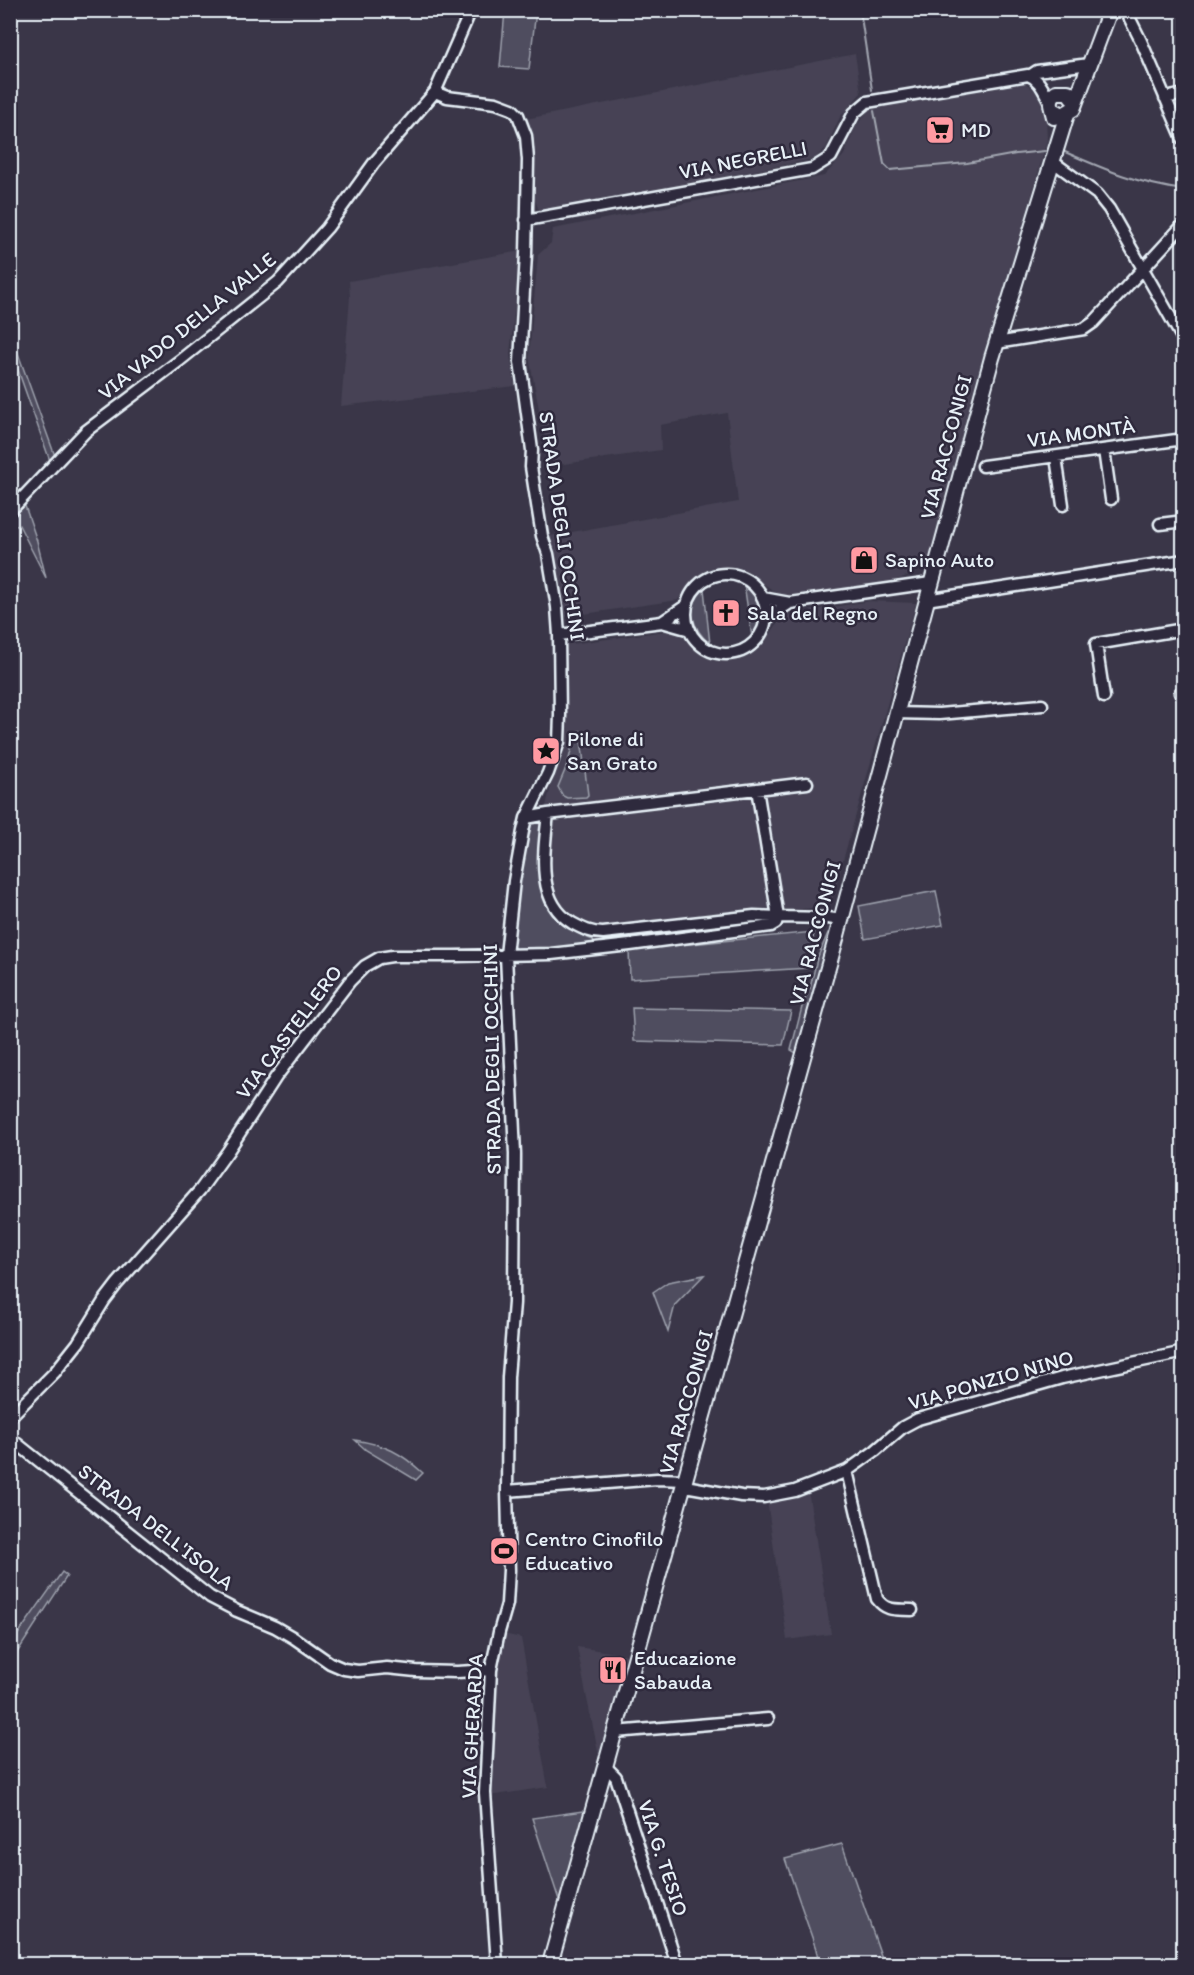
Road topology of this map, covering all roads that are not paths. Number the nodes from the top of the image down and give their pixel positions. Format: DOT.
graph roads {
  1 [pos="471,10"];
  2 [pos="1110,10"];
  3 [pos="1123,10"];
  4 [pos="1088,69"];
  5 [pos="1035,79"];
  6 [pos="1062,90"];
  7 [pos="435,92"];
  8 [pos="1184,94"];
  9 [pos="1165,98"];
  10 [pos="1075,101"];
  11 [pos="1052,106"];
  12 [pos="1067,114"];
  13 [pos="1184,141"];
  14 [pos="1057,146"];
  15 [pos="1052,161"];
  16 [pos="526,220"];
  17 [pos="1184,224"];
  18 [pos="1143,268"];
  19 [pos="1183,340"];
  20 [pos="996,344"];
  21 [pos="1184,439"];
  22 [pos="1104,450"];
  23 [pos="1056,456"];
  24 [pos="983,466"];
  25 [pos="1111,499"];
  26 [pos="1063,505"];
  27 [pos="10,511"];
  28 [pos="1184,521"];
  29 [pos="1160,524"];
  30 [pos="1184,560"];
  31 [pos="931,583"];
  32 [pos="763,598"];
  33 [pos="927,600"];
  34 [pos="790,603"];
  35 [pos="687,605"];
  36 [pos="766,619"];
  37 [pos="662,622"];
  38 [pos="1184,629"];
  39 [pos="690,630"];
  40 [pos="559,635"];
  41 [pos="1104,697"];
  42 [pos="1042,705"];
  43 [pos="896,712"];
  44 [pos="807,783"];
  45 [pos="757,789"];
  46 [pos="548,814"];
  47 [pos="526,818"];
  48 [pos="778,917"];
  49 [pos="841,920"];
  50 [pos="506,955"];
  51 [pos="1184,1352"];
  52 [pos="10,1417"];
  53 [pos="10,1438"];
  54 [pos="847,1471"];
  55 [pos="685,1483"];
  56 [pos="507,1491"];
  57 [pos="912,1610"];
  58 [pos="491,1670"];
  59 [pos="768,1719"];
  60 [pos="615,1732"];
  61 [pos="606,1767"];
  62 [pos="497,1964"];
  63 [pos="550,1965"];
  64 [pos="677,1965"];
  1 -- 7 [label="street, VIA VADO DELLA VALLE"];
  2 -- 4 [label="main road"];
  3 -- 9 [label="street"];
  4 -- 5 [label="street"];
  4 -- 6 [label="main road"];
  4 -- 10 [label="main road"];
  5 -- 6 [label="street, VIA NEGRELLI"];
  5 -- 11 [label="street"];
  5 -- 16 [label="street, VIA NEGRELLI"];
  6 -- 10 [label="main road"];
  6 -- 11 [label="main road"];
  7 -- 16 [label="street, STRADA DEGLI OCCHINI"];
  7 -- 27 [label="street, VIA VADO DELLA VALLE"];
  8 -- 9 [label="street"];
  9 -- 13 [label="street"];
  10 -- 12 [label="main road"];
  11 -- 12 [label="main road"];
  11 -- 14 [label="main road, VIA RACCONIGI"];
  12 -- 14 [label="main road, VIA RACCONIGI"];
  14 -- 15 [label="main road, VIA RACCONIGI"];
  15 -- 18 [label="street"];
  15 -- 20 [label="main road, VIA RACCONIGI"];
  16 -- 40 [label="street, STRADA DEGLI OCCHINI"];
  17 -- 18 [label="street"];
  18 -- 19 [label="street"];
  18 -- 20 [label="street"];
  20 -- 31 [label="main road, VIA RACCONIGI"];
  21 -- 22 [label="street, VIA MONTÀ"];
  22 -- 23 [label="street, VIA MONTÀ"];
  22 -- 25 [label="street"];
  23 -- 24 [label="street, VIA MONTÀ"];
  23 -- 26 [label="street"];
  28 -- 29 [label="street"];
  30 -- 33 [label="street"];
  31 -- 33 [label="main road, VIA RACCONIGI"];
  31 -- 34 [label="street"];
  32 -- 34 [label="street"];
  32 -- 35 [label="street"];
  32 -- 36 [label="street"];
  33 -- 43 [label="main road, VIA RACCONIGI"];
  34 -- 36 [label="street"];
  35 -- 37 [label="street"];
  35 -- 39 [label="street"];
  36 -- 39 [label="street"];
  37 -- 39 [label="street"];
  37 -- 40 [label="street"];
  38 -- 41 [label="street"];
  40 -- 47 [label="street, STRADA DEGLI OCCHINI"];
  42 -- 43 [label="street"];
  43 -- 49 [label="main road, VIA RACCONIGI"];
  44 -- 45 [label="street"];
  45 -- 46 [label="street"];
  45 -- 48 [label="street"];
  46 -- 47 [label="street"];
  46 -- 48 [label="street"];
  47 -- 50 [label="street, STRADA DEGLI OCCHINI"];
  48 -- 49 [label="street, VIA CASTELLERO"];
  48 -- 50 [label="street, VIA CASTELLERO"];
  49 -- 55 [label="main road, VIA RACCONIGI"];
  50 -- 52 [label="street, VIA CASTELLERO"];
  50 -- 56 [label="street, STRADA DEGLI OCCHINI"];
  51 -- 54 [label="street, VIA PONZIO NINO"];
  53 -- 58 [label="street, STRADA DELL'ISOLA"];
  54 -- 55 [label="street, VIA PONZIO NINO"];
  54 -- 57 [label="street"];
  55 -- 56 [label="street"];
  55 -- 60 [label="main road, VIA RACCONIGI"];
  56 -- 58 [label="street, VIA GHERARDA"];
  58 -- 62 [label="street, VIA GHERARDA"];
  59 -- 60 [label="street"];
  60 -- 61 [label="main road, VIA RACCONIGI"];
  61 -- 63 [label="main road, VIA RACCONIGI"];
  61 -- 64 [label="street, VIA G. TESIO"];
}
